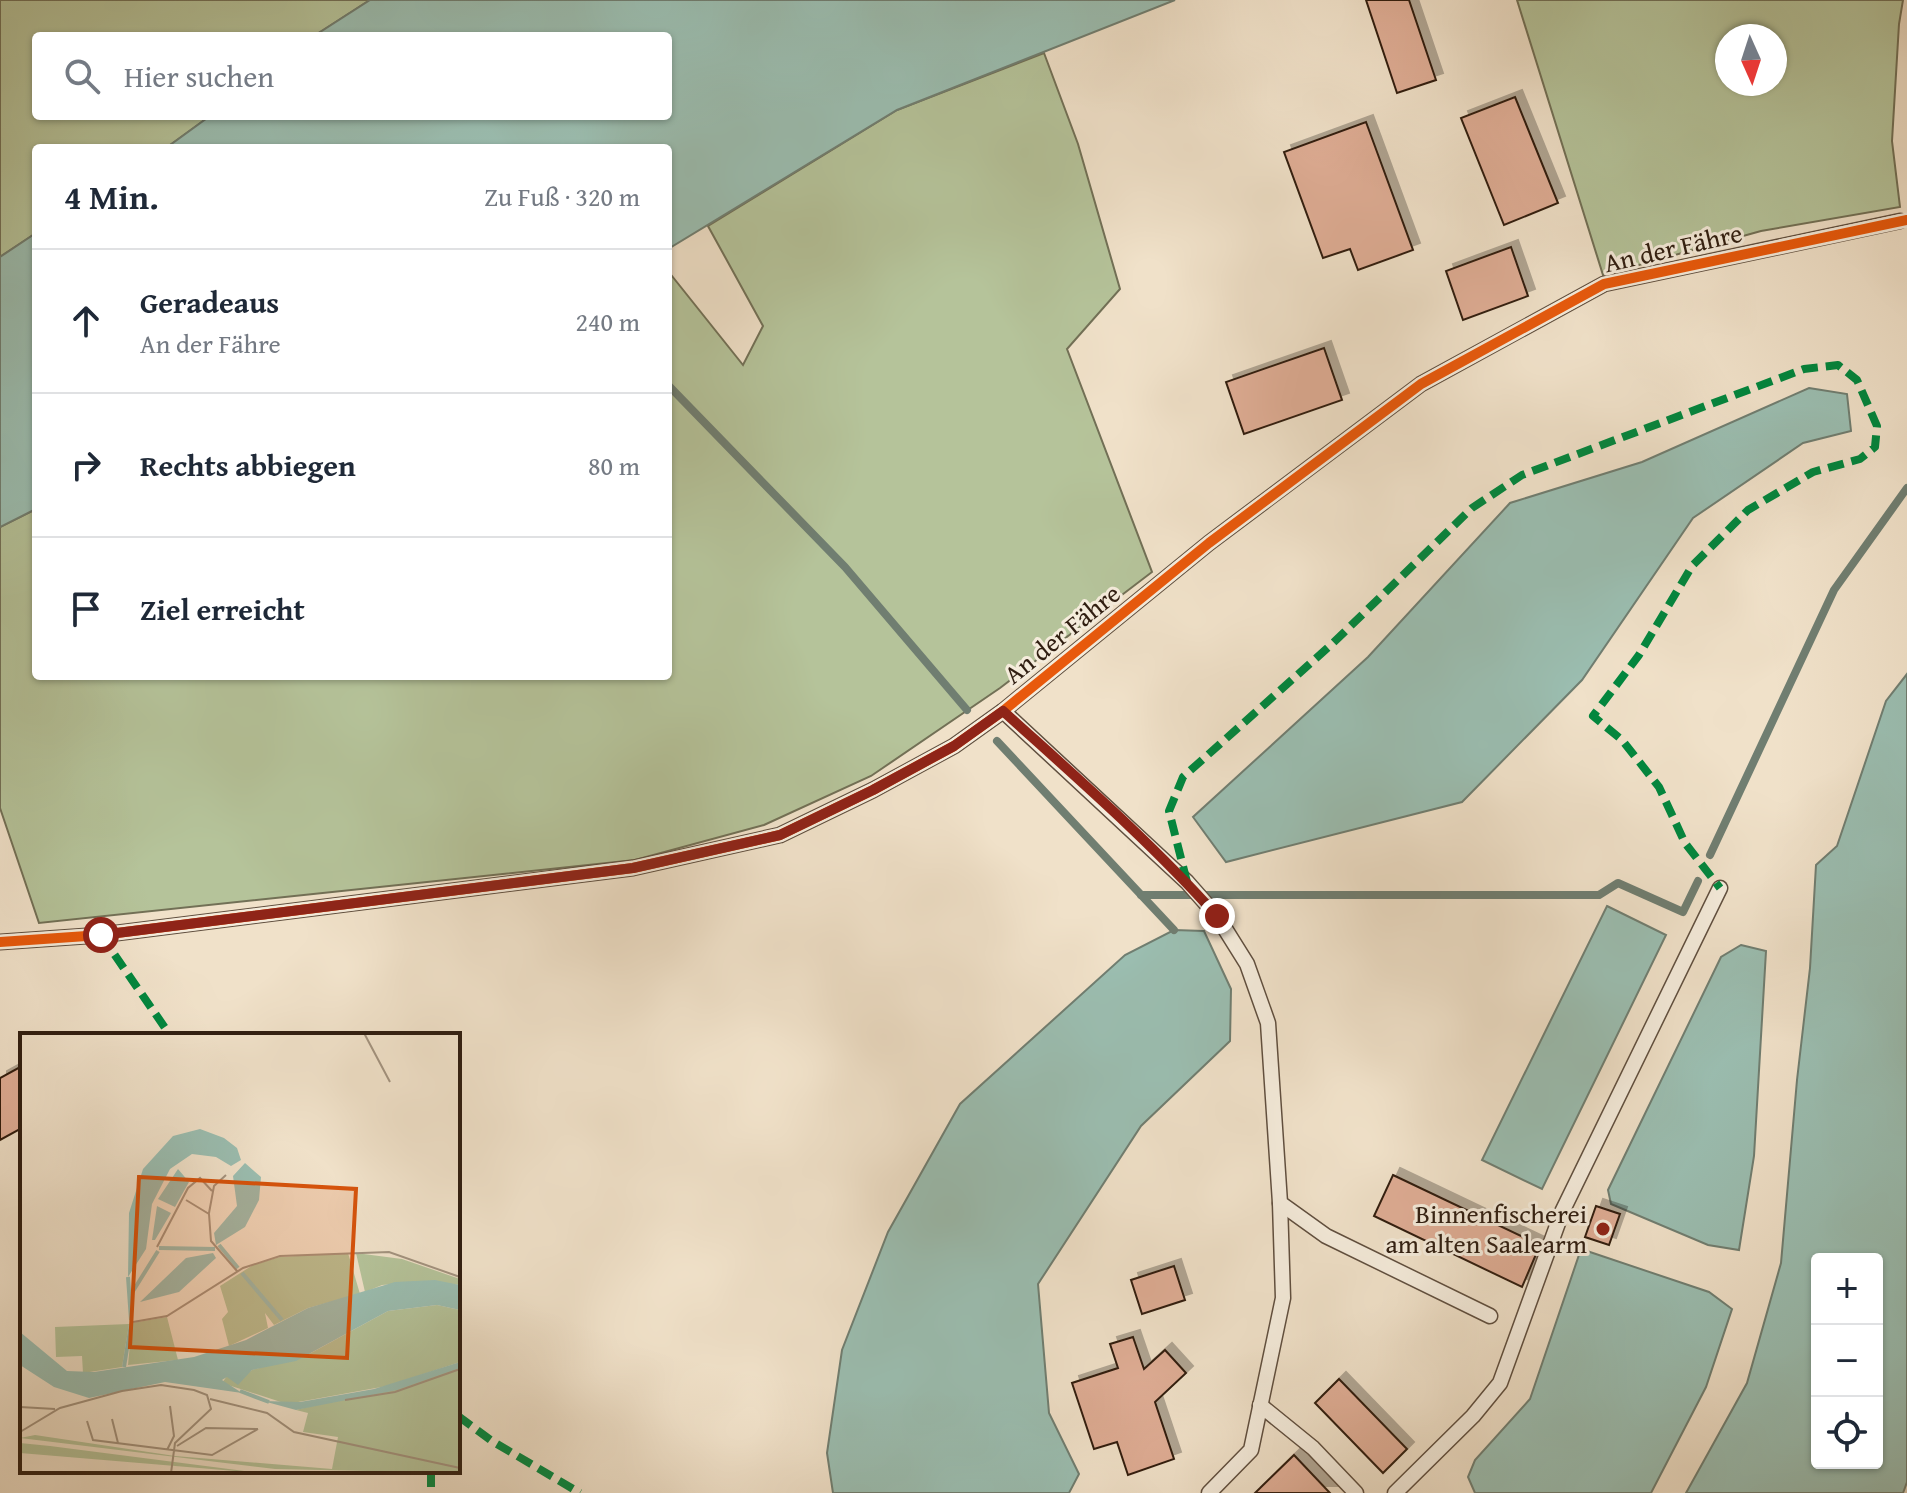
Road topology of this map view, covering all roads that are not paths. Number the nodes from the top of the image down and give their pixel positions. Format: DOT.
graph roads {
  1 [pos="1900,221"];
  2 [pos="1003,711"];
  3 [pos="1720,888"];
  4 [pos="0,942"];
  5 [pos="1280,1203"];
  6 [pos="1490,1316"];
  7 [pos="1260,1405"];
  8 [pos="1209,1493"];
  9 [pos="1356,1493"];
  10 [pos="1395,1493"];
  1 -- 2 [label="lane, An der Fähre"];
  2 -- 4 [label="lane, An der Fähre"];
  2 -- 5 [label="lane"];
  3 -- 10 [label="lane"];
  5 -- 6 [label="lane"];
  5 -- 7 [label="lane"];
  7 -- 8 [label="lane"];
  7 -- 9 [label="lane"];
}
